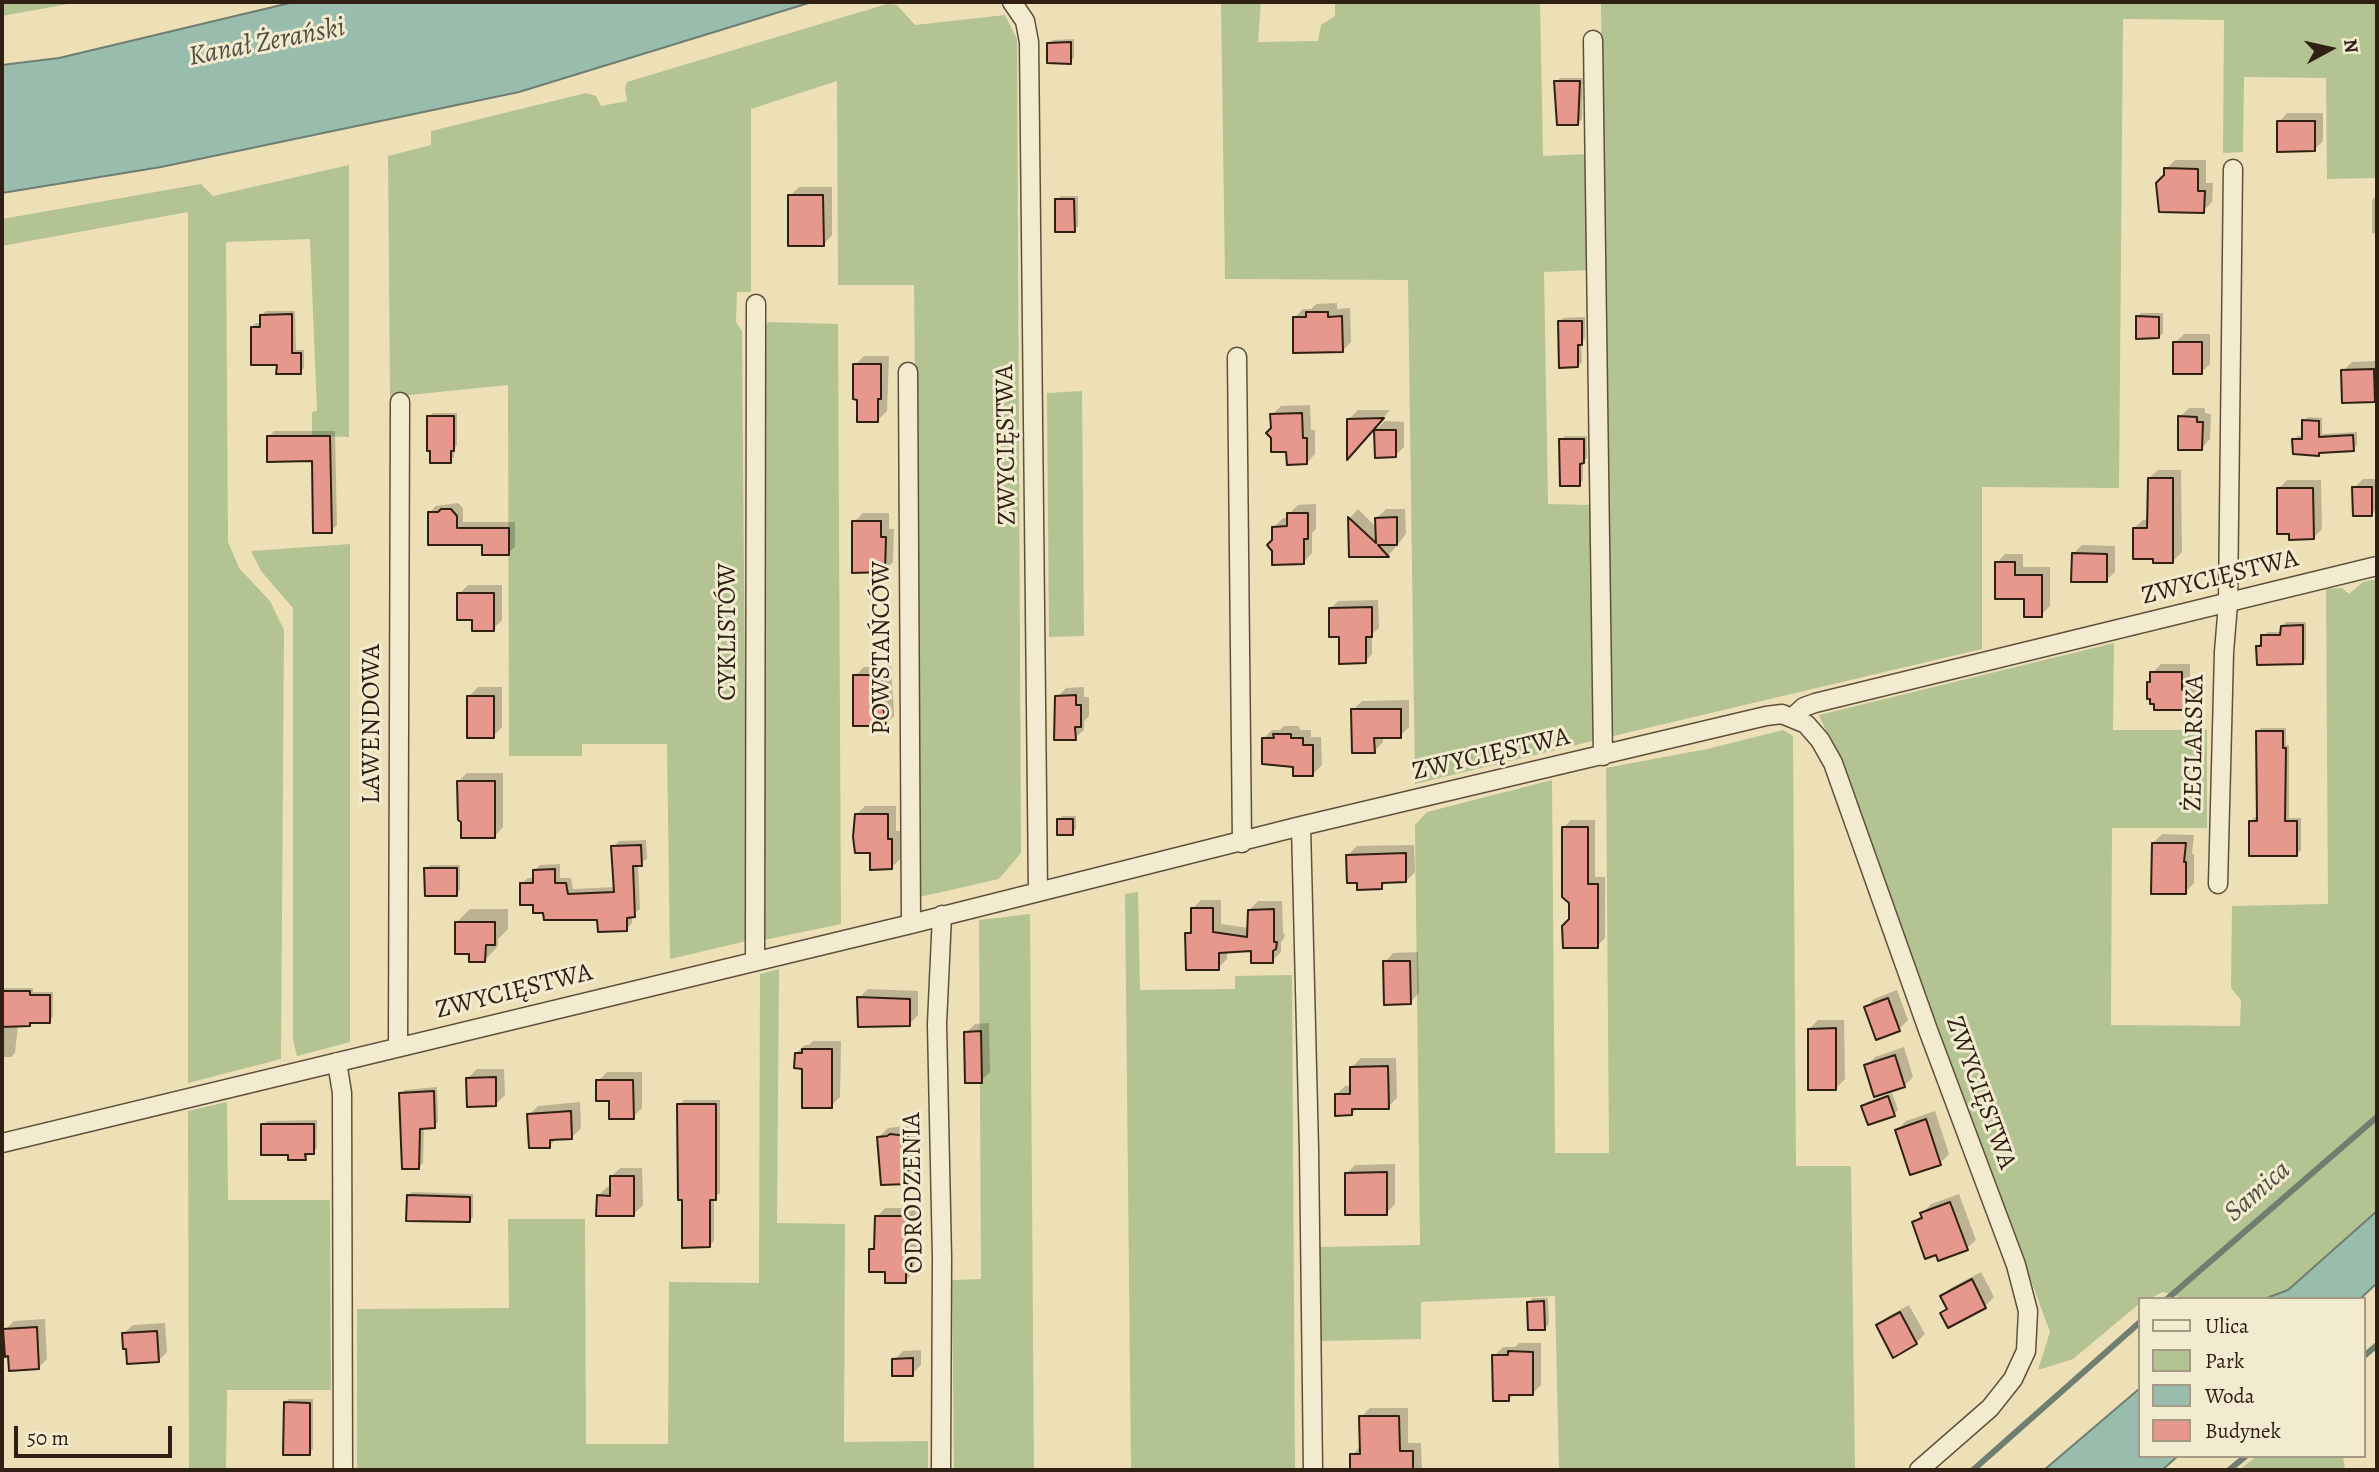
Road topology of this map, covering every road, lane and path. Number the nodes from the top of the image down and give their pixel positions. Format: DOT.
graph roads {
  1 [pos="1012,2"];
  2 [pos="1593,40"];
  3 [pos="2233,169"];
  4 [pos="757,304"];
  5 [pos="1237,356"];
  6 [pos="908,372"];
  7 [pos="400,402"];
  8 [pos="2377,566"];
  9 [pos="2228,604"];
  10 [pos="1793,717"];
  11 [pos="1603,756"];
  12 [pos="1301,826"];
  13 [pos="1241,843"];
  14 [pos="2218,884"];
  15 [pos="1038,892"];
  16 [pos="942,915"];
  17 [pos="911,924"];
  18 [pos="755,960"];
  19 [pos="398,1047"];
  20 [pos="337,1062"];
  21 [pos="2,1143"];
  22 [pos="343,1470"];
  23 [pos="941,1470"];
  24 [pos="1313,1470"];
  25 [pos="1919,1470"];
  1 -- 15 [label="street, ZWYCIĘSTWA"];
  2 -- 11 [label="street"];
  3 -- 9 [label="street, ŻEGLARSKA"];
  4 -- 18 [label="street, CYKLISTÓW"];
  5 -- 13 [label="street"];
  6 -- 17 [label="street, POWSTAŃCÓW"];
  7 -- 19 [label="street, LAWENDOWA"];
  8 -- 9 [label="street, ZWYCIĘSTWA"];
  9 -- 10 [label="street, ZWYCIĘSTWA"];
  9 -- 14 [label="street, ŻEGLARSKA"];
  10 -- 11 [label="street, ZWYCIĘSTWA"];
  10 -- 25 [label="street, ZWYCIĘSTWA"];
  11 -- 12 [label="street, ZWYCIĘSTWA"];
  12 -- 13 [label="street, ZWYCIĘSTWA"];
  12 -- 24 [label="street"];
  13 -- 15 [label="street, ZWYCIĘSTWA"];
  15 -- 16 [label="street, ZWYCIĘSTWA"];
  16 -- 17 [label="street, ZWYCIĘSTWA"];
  16 -- 23 [label="street, ODRODZENIA"];
  17 -- 18 [label="street, ZWYCIĘSTWA"];
  18 -- 19 [label="street, ZWYCIĘSTWA"];
  19 -- 20 [label="street, ZWYCIĘSTWA"];
  20 -- 21 [label="street, ZWYCIĘSTWA"];
  20 -- 22 [label="street"];
}
